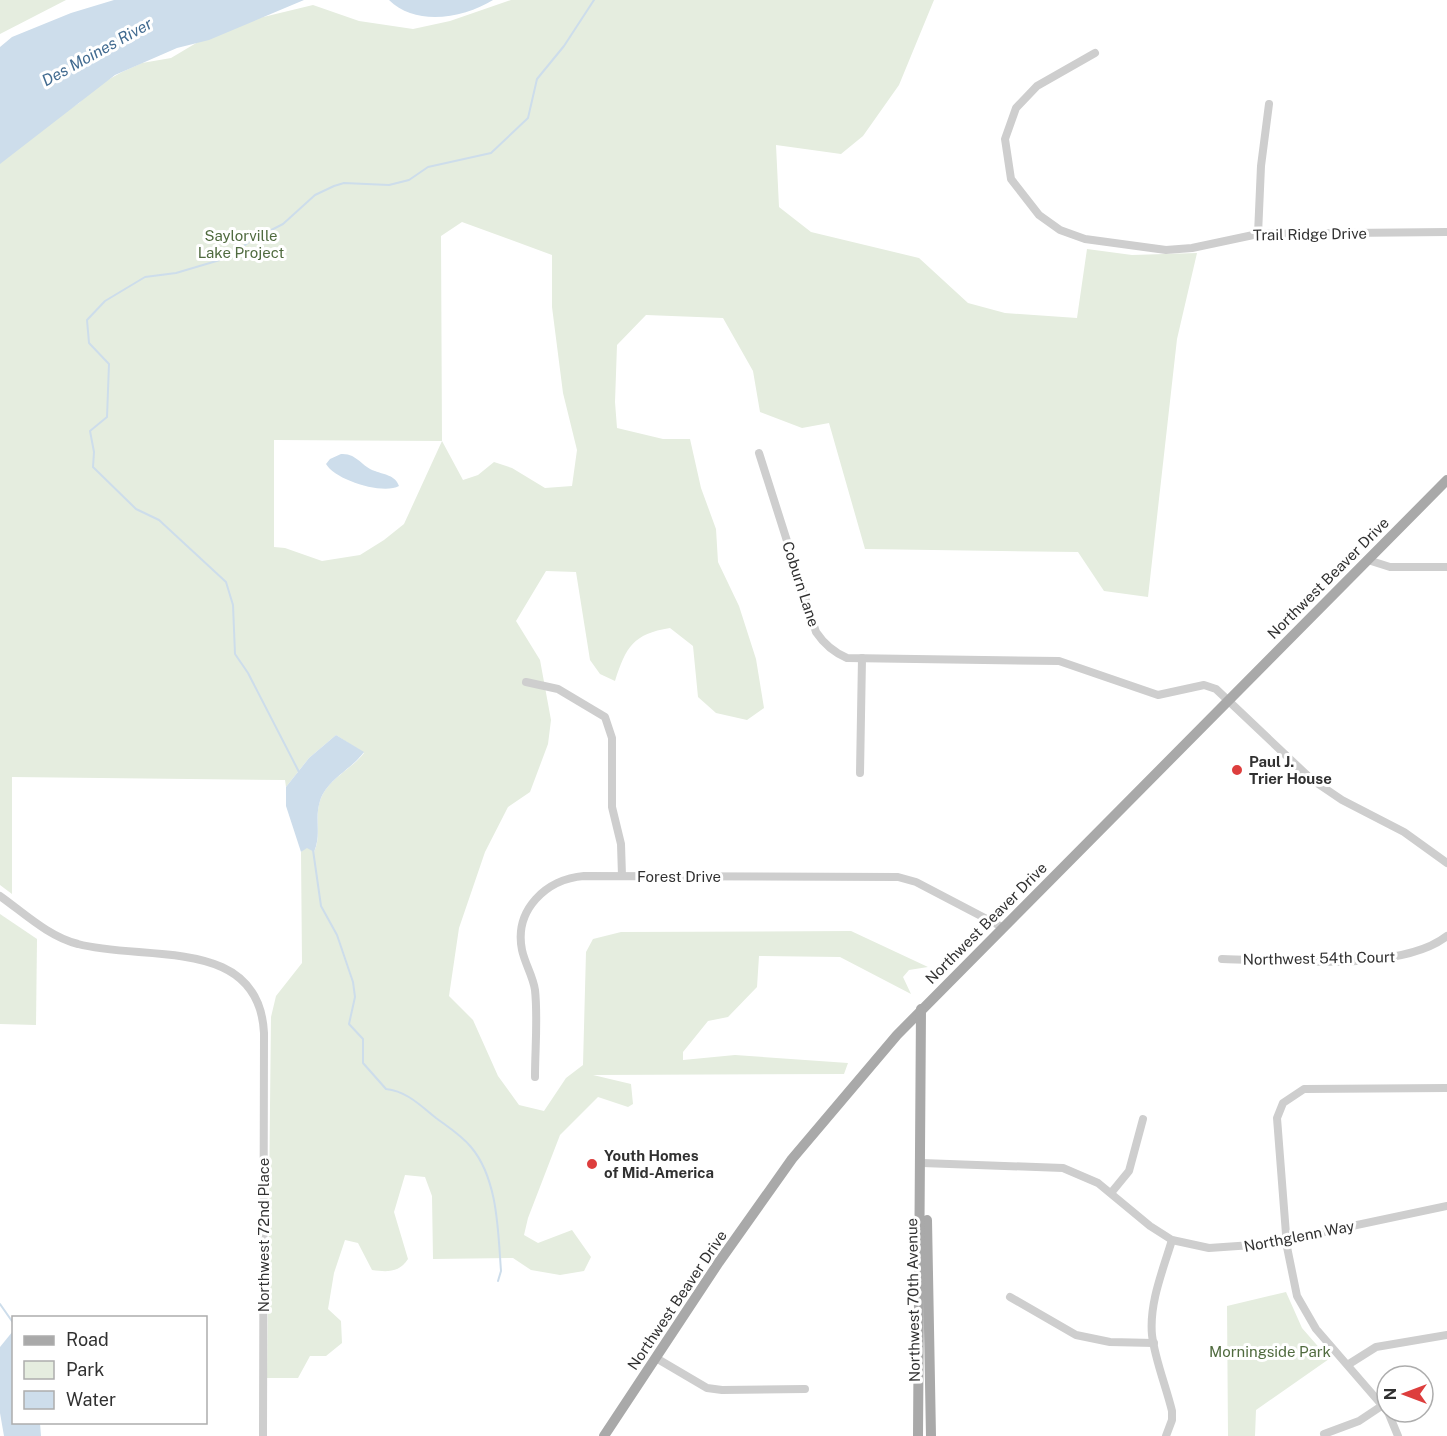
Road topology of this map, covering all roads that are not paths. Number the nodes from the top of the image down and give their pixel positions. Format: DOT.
graph roads {
  1 [pos="1095,53"];
  2 [pos="1269,104"];
  3 [pos="1447,232"];
  4 [pos="1258,234"];
  5 [pos="759,453"];
  6 [pos="1447,480"];
  7 [pos="1368,560"];
  8 [pos="1447,567"];
  9 [pos="862,658"];
  10 [pos="526,682"];
  11 [pos="1228,699"];
  12 [pos="860,773"];
  13 [pos="1447,863"];
  14 [pos="622,876"];
  15 [pos="0,896"];
  16 [pos="1002,927"];
  17 [pos="1447,936"];
  18 [pos="1221,959"];
  19 [pos="921,1009"];
  20 [pos="535,1077"];
  21 [pos="1447,1089"];
  22 [pos="1143,1119"];
  23 [pos="922,1163"];
  24 [pos="1111,1193"];
  25 [pos="1447,1206"];
  26 [pos="1286,1239"];
  27 [pos="1172,1240"];
  28 [pos="1010,1297"];
  29 [pos="1447,1335"];
  30 [pos="1154,1343"];
  31 [pos="656,1358"];
  32 [pos="1349,1364"];
  33 [pos="805,1389"];
  34 [pos="1375,1396"];
  35 [pos="1375,1414"];
  36 [pos="1324,1434"];
  37 [pos="263,1436"];
  38 [pos="604,1436"];
  39 [pos="918,1436"];
  40 [pos="931,1436"];
  41 [pos="1166,1436"];
  1 -- 4 [label="street, Trail Ridge Drive"];
  2 -- 4 [label="street"];
  3 -- 4 [label="street, Trail Ridge Drive"];
  5 -- 9 [label="street, Coburn Lane"];
  6 -- 7 [label="main road, Northwest Beaver Drive"];
  7 -- 8 [label="street"];
  7 -- 11 [label="main road, Northwest Beaver Drive"];
  9 -- 11 [label="street, Coburn Lane"];
  9 -- 12 [label="street"];
  10 -- 14 [label="street"];
  11 -- 13 [label="street, Coburn Lane"];
  11 -- 16 [label="main road, Northwest Beaver Drive"];
  14 -- 16 [label="street, Forest Drive"];
  14 -- 20 [label="street, Forest Drive"];
  15 -- 37 [label="street, Northwest 72nd Place"];
  16 -- 19 [label="main road, Northwest Beaver Drive"];
  17 -- 18 [label="street, Northwest 54th Court"];
  19 -- 23 [label="main road, Northwest 70th Avenue"];
  19 -- 31 [label="main road, Northwest Beaver Drive"];
  21 -- 26 [label="street"];
  22 -- 24 [label="street"];
  23 -- 24 [label="street, Northglenn Way"];
  23 -- 39 [label="main road, Northwest 70th Avenue"];
  23 -- 40 [label="main road, Northwest 70th Avenue"];
  24 -- 27 [label="street, Northglenn Way"];
  25 -- 26 [label="street, Northglenn Way"];
  26 -- 27 [label="street, Northglenn Way"];
  26 -- 32 [label="street"];
  27 -- 30 [label="street"];
  28 -- 30 [label="street"];
  29 -- 32 [label="street"];
  30 -- 41 [label="street"];
  31 -- 33 [label="street"];
  31 -- 38 [label="main road, Northwest Beaver Drive"];
  32 -- 34 [label="street"];
  35 -- 36 [label="street"];
}
